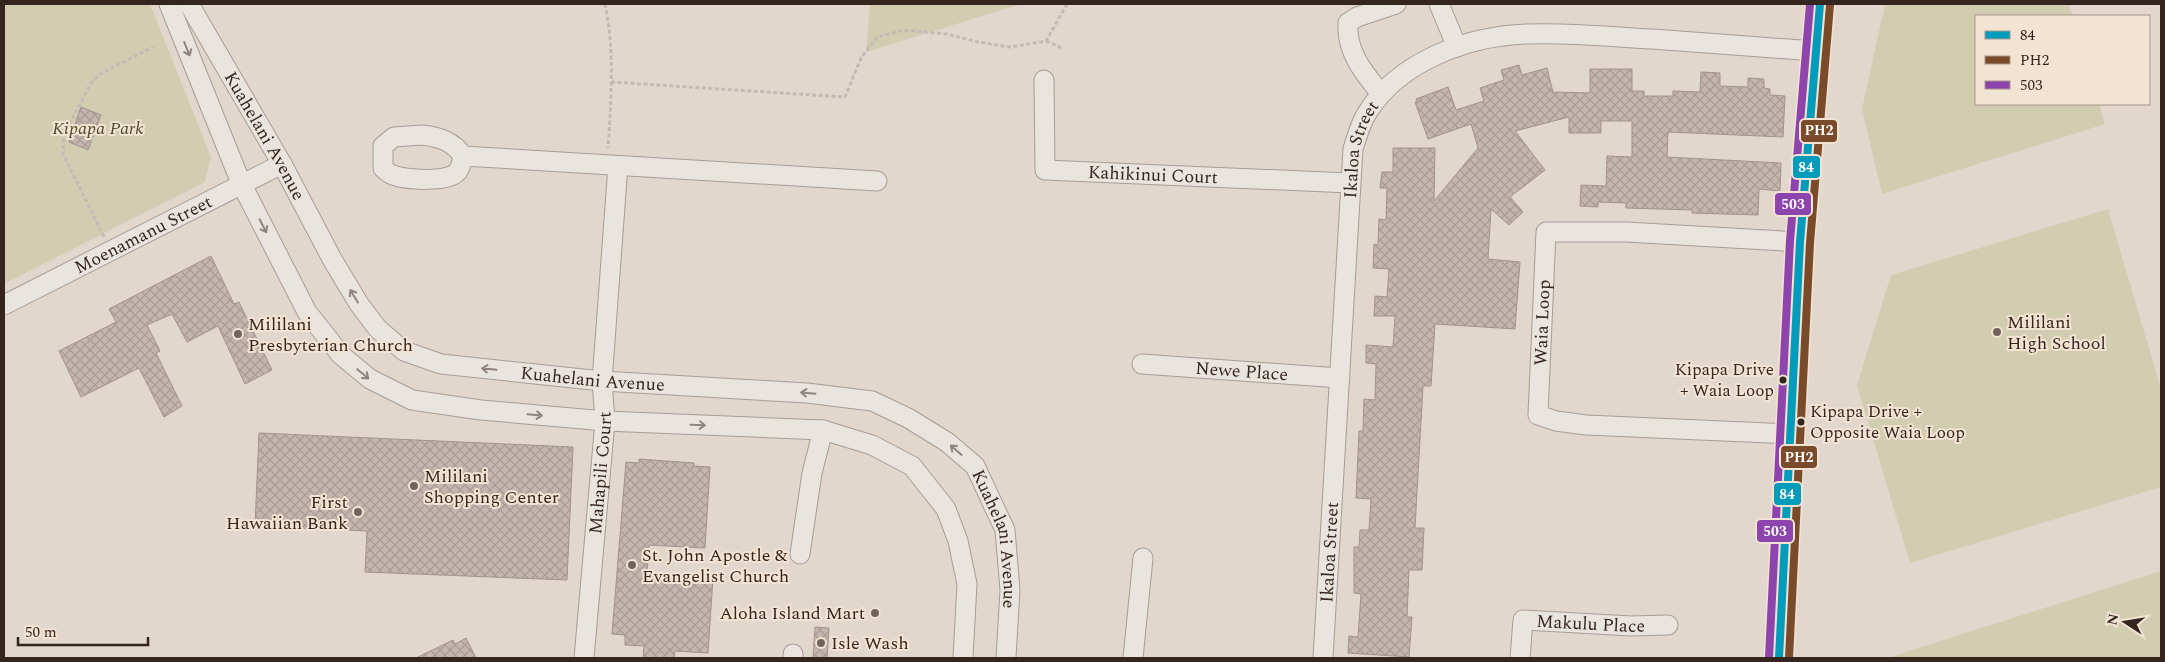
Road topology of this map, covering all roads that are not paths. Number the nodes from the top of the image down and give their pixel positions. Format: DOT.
graph roads {
  1 [pos="169,4"];
  2 [pos="189,4"];
  3 [pos="1396,4"];
  4 [pos="1439,4"];
  5 [pos="1820,4"];
  6 [pos="1456,47"];
  7 [pos="1815,50"];
  8 [pos="1044,80"];
  9 [pos="1381,94"];
  10 [pos="463,156"];
  11 [pos="613,160"];
  12 [pos="282,164"];
  13 [pos="877,181"];
  14 [pos="241,183"];
  15 [pos="1350,183"];
  16 [pos="1800,242"];
  17 [pos="4,305"];
  18 [pos="1142,364"];
  19 [pos="1340,378"];
  20 [pos="602,381"];
  21 [pos="605,421"];
  22 [pos="823,430"];
  23 [pos="1789,434"];
  24 [pos="800,554"];
  25 [pos="1143,558"];
  26 [pos="1668,625"];
  27 [pos="584,658"];
  28 [pos="963,658"];
  29 [pos="1006,658"];
  30 [pos="1133,658"];
  31 [pos="1322,658"];
  32 [pos="1520,658"];
  33 [pos="1779,658"];
  1 -- 14 [label="street, Kuahelani Avenue, one-way"];
  2 -- 12 [label="street, Kuahelani Avenue"];
  3 -- 9 [label="street"];
  4 -- 6 [label="street"];
  5 -- 7 [label="street"];
  6 -- 7 [label="street, Ikaloa Street"];
  6 -- 9 [label="street, Ikaloa Street"];
  7 -- 16 [label="street"];
  8 -- 15 [label="street, Kahikinui Court"];
  9 -- 15 [label="street, Ikaloa Street"];
  10 -- 11 [label="street"];
  11 -- 13 [label="street"];
  11 -- 20 [label="street, Mahapili Court"];
  12 -- 14 [label="street, Moenamanu Street"];
  20 -- 12 [label="street, Kuahelani Avenue, one-way"];
  14 -- 17 [label="street, Moenamanu Street"];
  14 -- 21 [label="street, Kuahelani Avenue, one-way"];
  15 -- 19 [label="street, Ikaloa Street"];
  16 -- 23 [label="street"];
  16 -- 23 [label="street, Waia Loop"];
  18 -- 19 [label="street, Newe Place"];
  19 -- 31 [label="street, Ikaloa Street"];
  20 -- 21 [label="street, Mahapili Court"];
  29 -- 20 [label="street, Kuahelani Avenue, one-way"];
  21 -- 22 [label="street, Kuahelani Avenue, one-way"];
  21 -- 27 [label="street, Mahapili Court"];
  22 -- 24 [label="street"];
  22 -- 28 [label="street, Kuahelani Avenue"];
  23 -- 33 [label="street"];
  25 -- 30 [label="street"];
  26 -- 32 [label="street, Makulu Place"];
}
